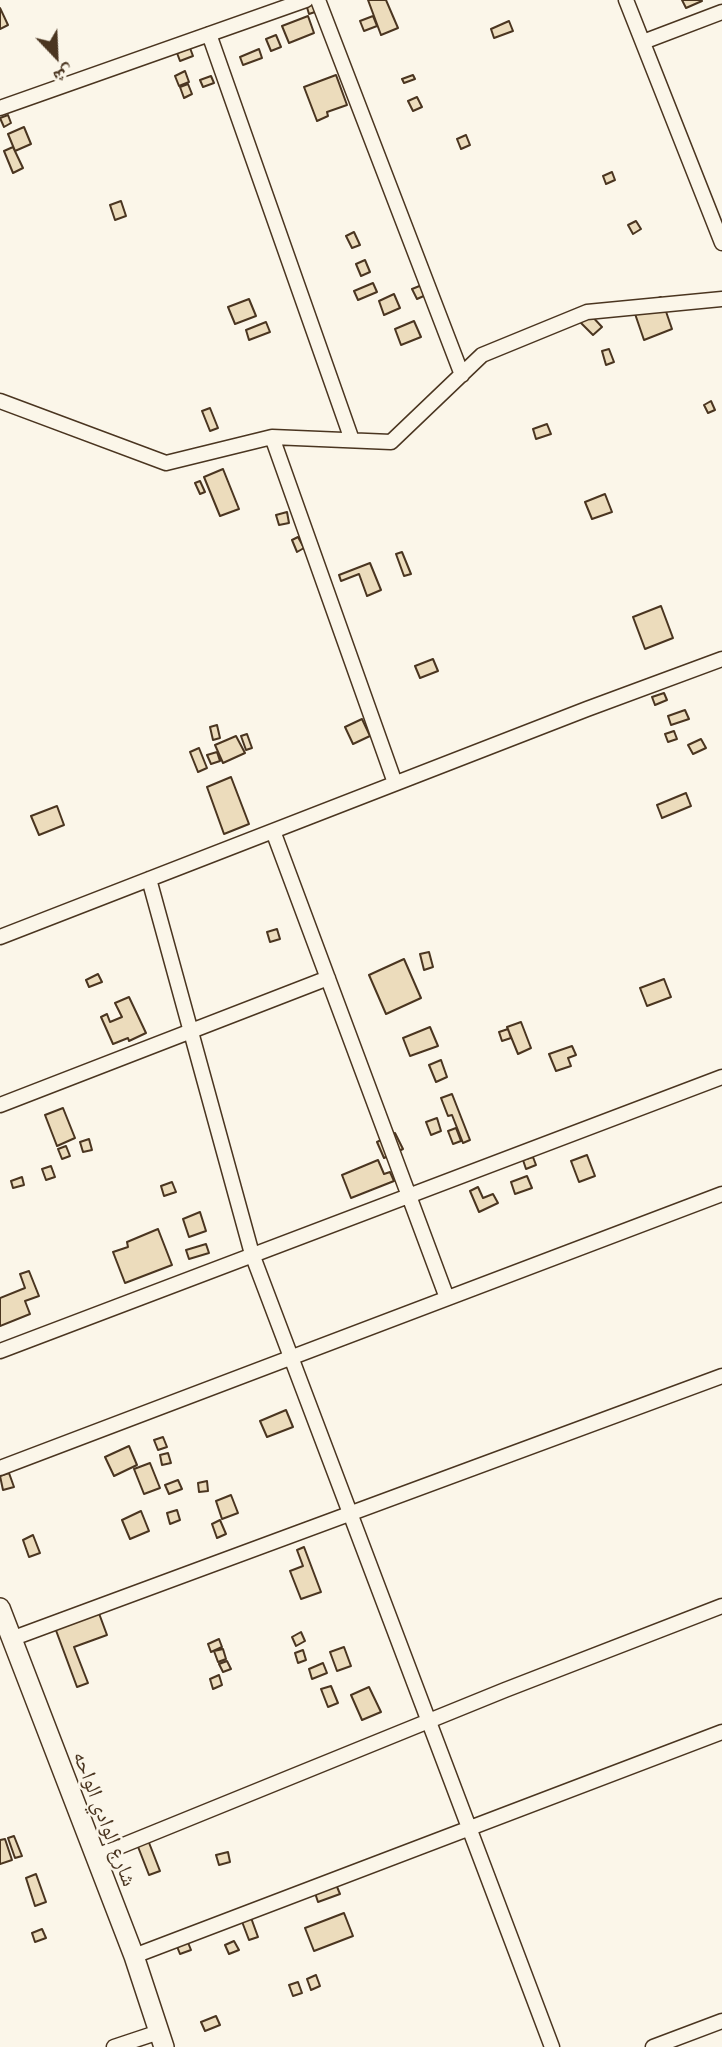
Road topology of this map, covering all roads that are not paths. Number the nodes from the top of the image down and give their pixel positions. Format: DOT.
graph roads {
  1 [pos="306,0"];
  2 [pos="318,0"];
  3 [pos="626,0"];
  4 [pos="722,12"];
  5 [pos="209,34"];
  6 [pos="643,42"];
  7 [pos="0,108"];
  8 [pos="722,243"];
  9 [pos="722,299"];
  10 [pos="462,374"];
  11 [pos="0,401"];
  12 [pos="272,438"];
  13 [pos="352,440"];
  14 [pos="722,659"];
  15 [pos="395,783"];
  16 [pos="273,831"];
  17 [pos="149,879"];
  18 [pos="0,937"];
  19 [pos="328,978"];
  20 [pos="191,1031"];
  21 [pos="722,1077"];
  22 [pos="0,1105"];
  23 [pos="722,1194"];
  24 [pos="409,1195"];
  25 [pos="252,1254"];
  26 [pos="447,1298"];
  27 [pos="0,1352"];
  28 [pos="291,1358"];
  29 [pos="722,1376"];
  30 [pos="0,1468"];
  31 [pos="350,1514"];
  32 [pos="722,1606"];
  33 [pos="0,1608"];
  34 [pos="11,1639"];
  35 [pos="428,1720"];
  36 [pos="722,1732"];
  37 [pos="469,1827"];
  38 [pos="94,1857"];
  39 [pos="134,1956"];
  40 [pos="722,2021"];
  41 [pos="162,2040"];
  42 [pos="114,2047"];
  43 [pos="552,2047"];
  44 [pos="653,2047"];
  1 -- 5 [label="street"];
  2 -- 10 [label="street"];
  3 -- 6 [label="street"];
  4 -- 6 [label="street"];
  5 -- 7 [label="street"];
  5 -- 13 [label="street"];
  6 -- 8 [label="street"];
  9 -- 10 [label="street"];
  10 -- 13 [label="street"];
  11 -- 12 [label="street"];
  12 -- 13 [label="street"];
  12 -- 15 [label="street"];
  14 -- 15 [label="street"];
  15 -- 16 [label="street"];
  16 -- 17 [label="street"];
  16 -- 19 [label="street"];
  17 -- 18 [label="street"];
  17 -- 20 [label="street"];
  19 -- 20 [label="street"];
  19 -- 24 [label="street"];
  20 -- 22 [label="street"];
  20 -- 25 [label="street"];
  21 -- 24 [label="street"];
  23 -- 26 [label="street"];
  24 -- 25 [label="street"];
  24 -- 26 [label="street"];
  25 -- 27 [label="street"];
  25 -- 28 [label="street"];
  26 -- 28 [label="street"];
  28 -- 30 [label="street"];
  28 -- 31 [label="street"];
  29 -- 31 [label="street"];
  31 -- 34 [label="street"];
  31 -- 35 [label="street"];
  32 -- 35 [label="street"];
  33 -- 34 [label="main road, شارع الوادي الواحه"];
  34 -- 38 [label="main road, شارع الوادي الواحه"];
  35 -- 37 [label="street"];
  35 -- 38 [label="street"];
  36 -- 37 [label="street"];
  37 -- 39 [label="street"];
  37 -- 43 [label="street"];
  38 -- 39 [label="main road, شارع الوادي الواحه"];
  39 -- 41 [label="main road, شارع الوادي الواحه"];
  40 -- 44 [label="street"];
  41 -- 42 [label="street"];
}
